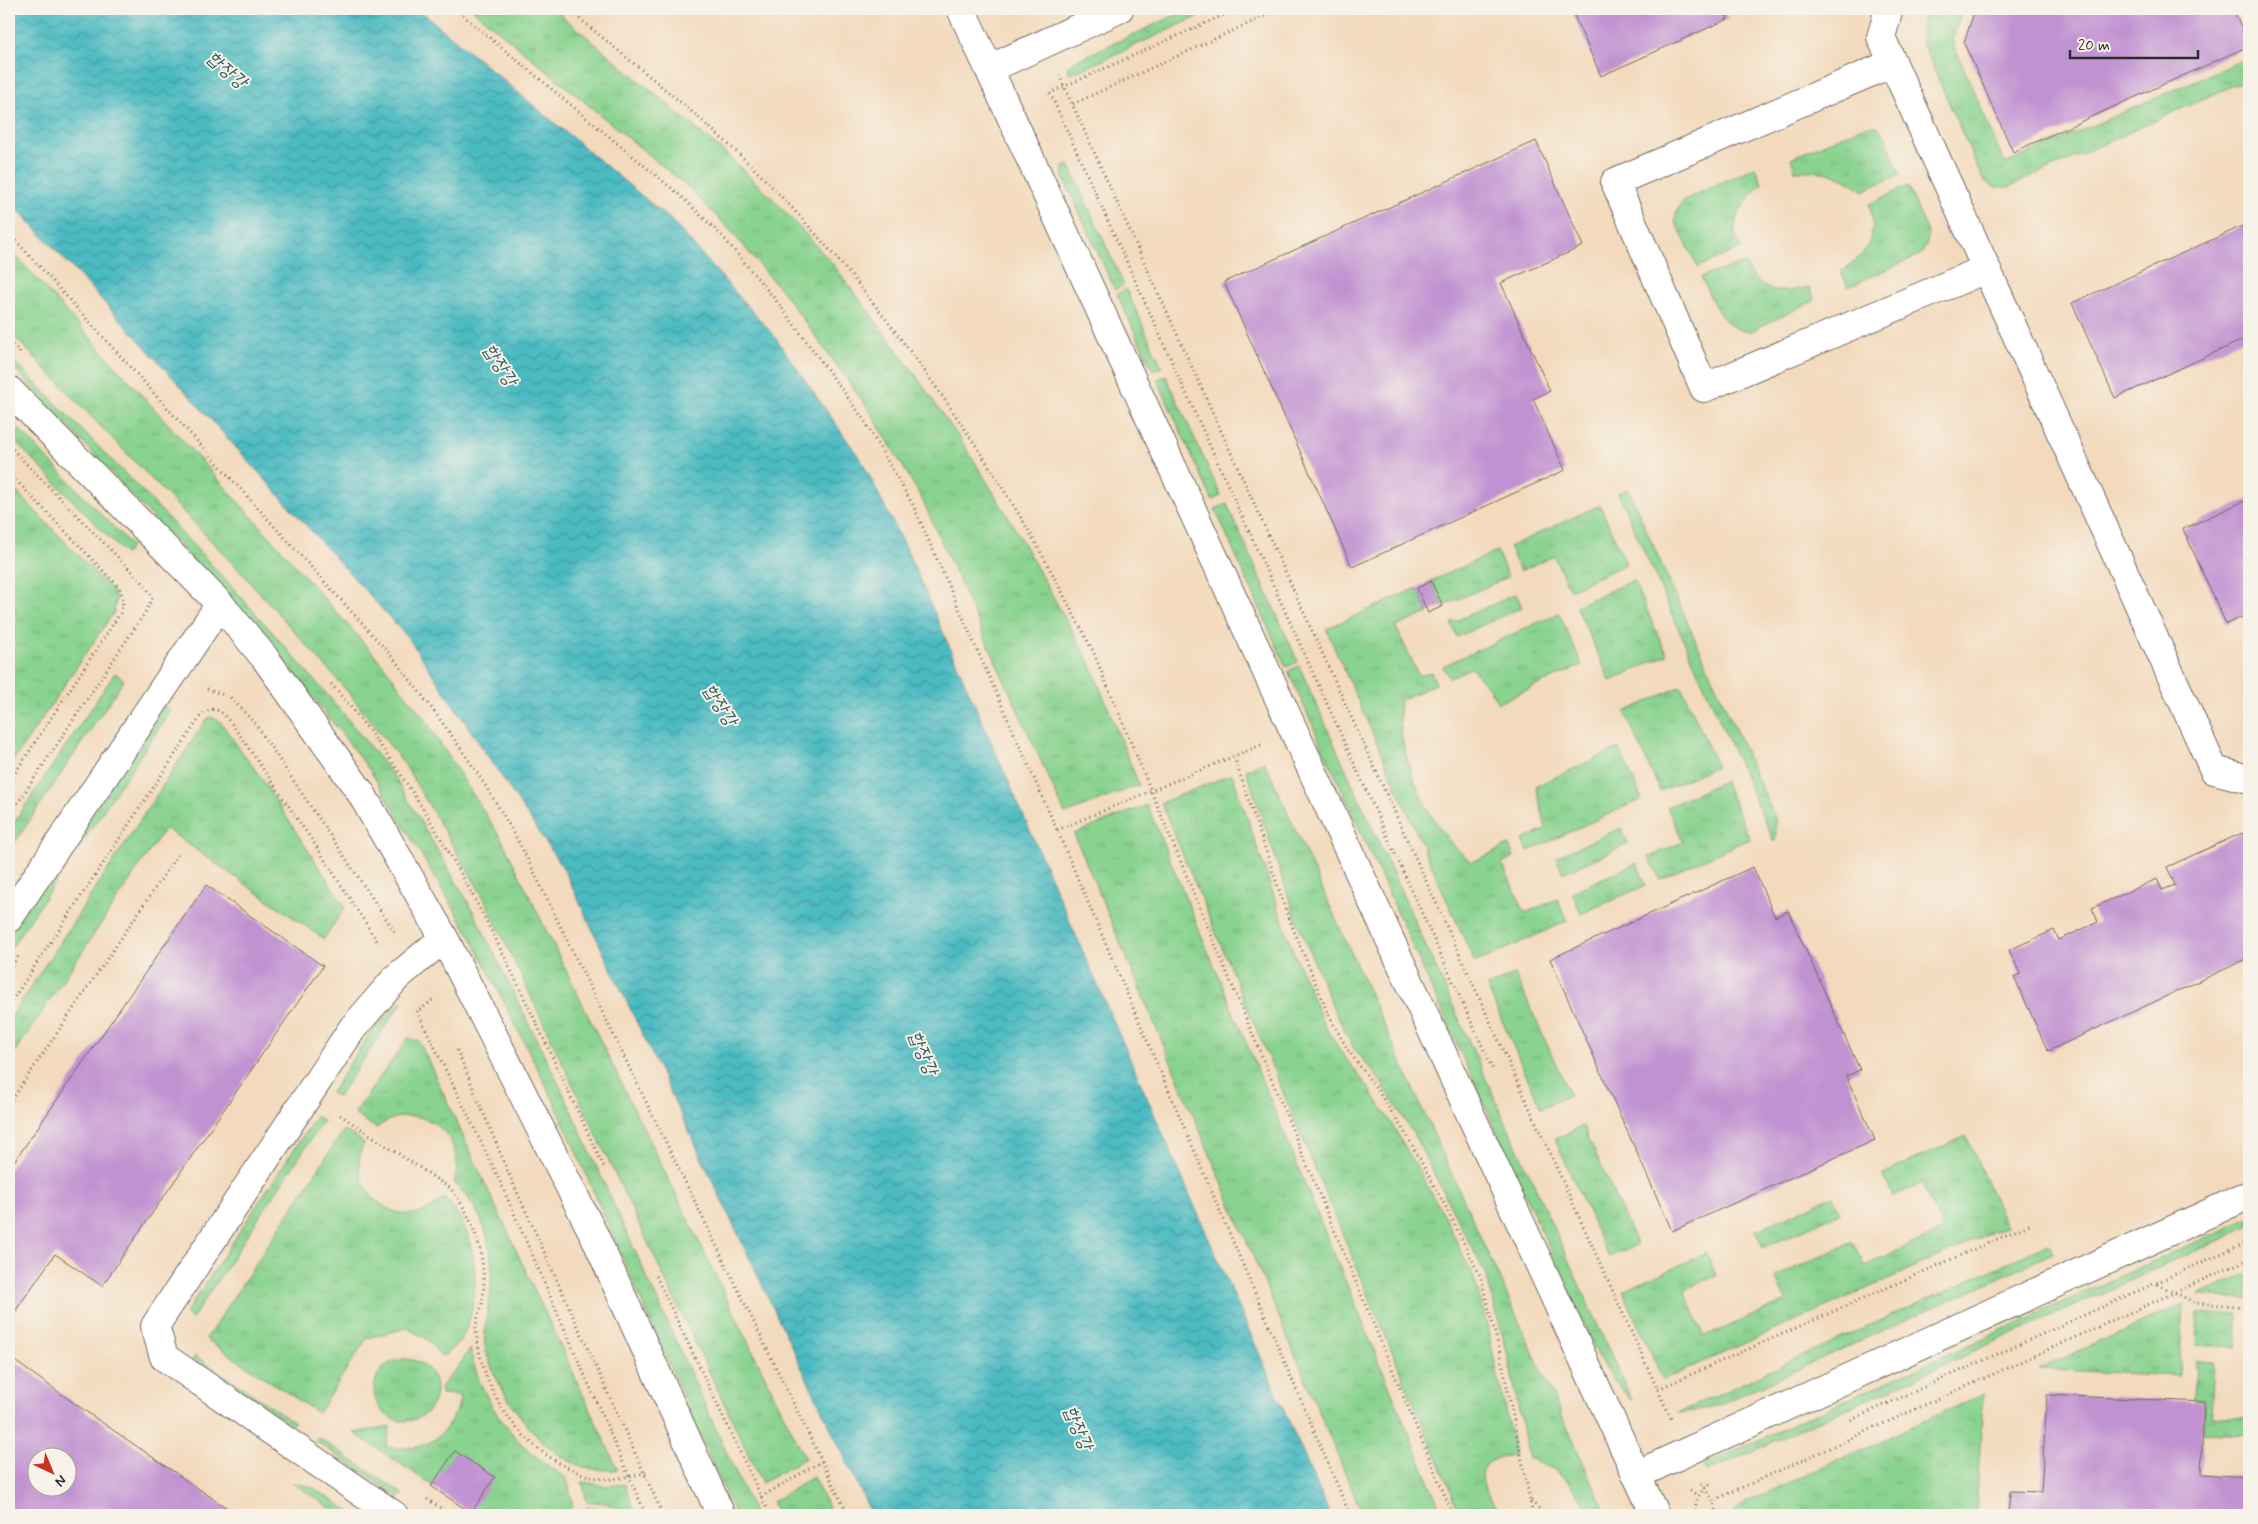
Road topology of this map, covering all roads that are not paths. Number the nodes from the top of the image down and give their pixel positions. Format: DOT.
graph roads {
  1 [pos="961,9"];
  2 [pos="1119,9"];
  3 [pos="1889,9"];
  4 [pos="1893,63"];
  5 [pos="989,70"];
  6 [pos="1986,269"];
  7 [pos="9,390"];
  8 [pos="220,604"];
  9 [pos="2249,779"];
  10 [pos="9,918"];
  11 [pos="444,938"];
  12 [pos="2249,1195"];
  13 [pos="1636,1475"];
  14 [pos="394,1515"];
  15 [pos="721,1515"];
  16 [pos="1655,1515"];
  1 -- 5 [label="street"];
  2 -- 5 [label="street"];
  3 -- 4 [label="street"];
  4 -- 6 [label="street"];
  4 -- 6 [label="street"];
  5 -- 13 [label="street"];
  6 -- 9 [label="street"];
  7 -- 8 [label="street"];
  8 -- 10 [label="street"];
  8 -- 11 [label="street"];
  11 -- 14 [label="street"];
  11 -- 15 [label="street"];
  12 -- 13 [label="street"];
  13 -- 16 [label="street"];
}
